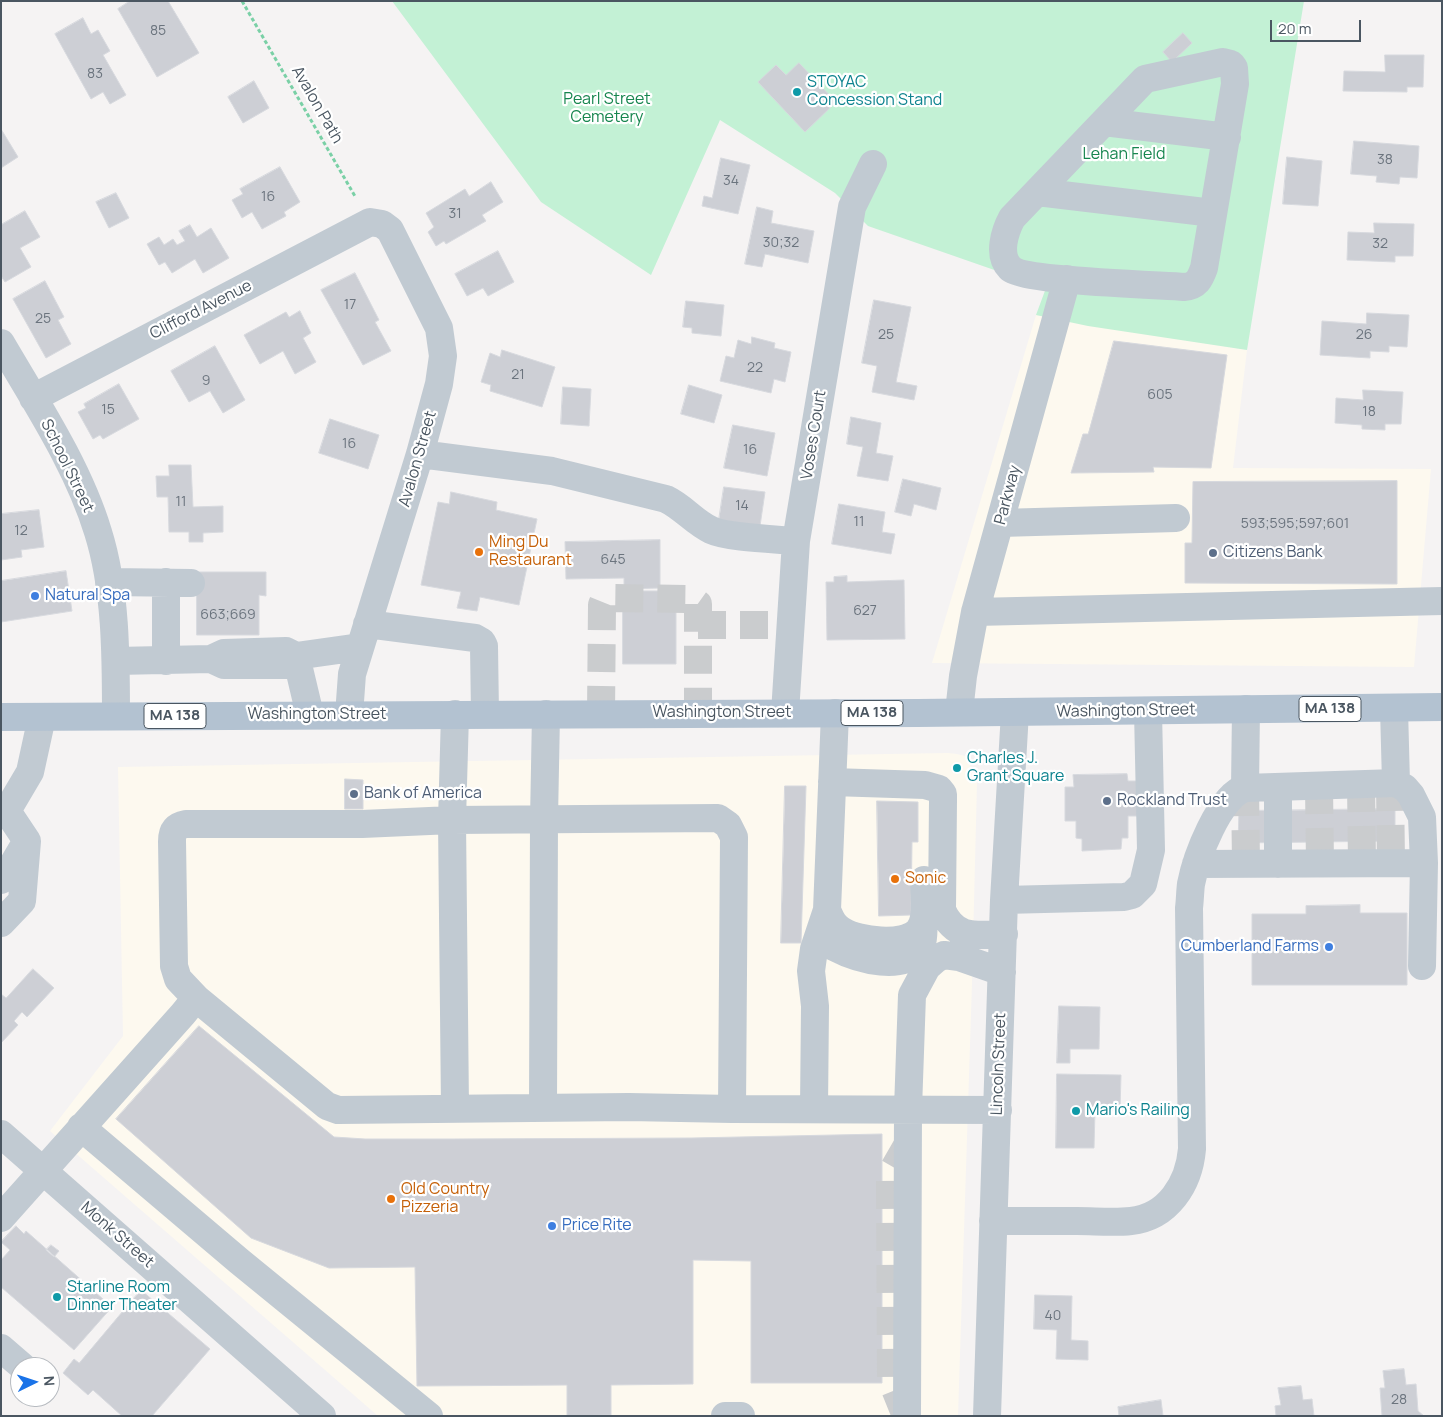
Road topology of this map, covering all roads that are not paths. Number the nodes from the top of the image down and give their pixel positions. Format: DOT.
graph roads {
  1 [pos="1104,122"];
  2 [pos="1226,137"];
  3 [pos="873,164"];
  4 [pos="1037,192"];
  5 [pos="1213,213"];
  6 [pos="370,222"];
  7 [pos="1067,279"];
  8 [pos="1,343"];
  9 [pos="33,398"];
  10 [pos="420,454"];
  11 [pos="1176,518"];
  12 [pos="1000,523"];
  13 [pos="796,541"];
  14 [pos="109,582"];
  15 [pos="1442,601"];
  16 [pos="976,612"];
  17 [pos="364,635"];
  18 [pos="296,656"];
  19 [pos="116,661"];
  20 [pos="166,661"];
  21 [pos="1442,707"];
  22 [pos="1394,708"];
  23 [pos="1246,710"];
  24 [pos="1148,711"];
  25 [pos="959,712"];
  26 [pos="1015,712"];
  27 [pos="785,713"];
  28 [pos="835,713"];
  29 [pos="455,714"];
  30 [pos="485,714"];
  31 [pos="546,714"];
  32 [pos="310,715"];
  33 [pos="349,715"];
  34 [pos="116,716"];
  35 [pos="1,717"];
  36 [pos="42,717"];
  37 [pos="832,782"];
  38 [pos="1396,783"];
  39 [pos="1278,787"];
  40 [pos="1245,788"];
  41 [pos="4,812"];
  42 [pos="452,820"];
  43 [pos="544,820"];
  44 [pos="27,841"];
  45 [pos="1424,863"];
  46 [pos="1196,864"];
  47 [pos="1278,864"];
  48 [pos="1,880"];
  49 [pos="1004,900"];
  50 [pos="1,902"];
  51 [pos="933,914"];
  52 [pos="824,918"];
  53 [pos="1,924"];
  54 [pos="1004,934"];
  55 [pos="936,959"];
  56 [pos="1422,966"];
  57 [pos="1002,972"];
  58 [pos="196,998"];
  59 [pos="543,1107"];
  60 [pos="455,1108"];
  61 [pos="732,1109"];
  62 [pos="814,1109"];
  63 [pos="908,1109"];
  64 [pos="998,1110"];
  65 [pos="81,1127"];
  66 [pos="1,1134"];
  67 [pos="44,1171"];
  68 [pos="1,1218"];
  69 [pos="993,1221"];
  70 [pos="1,1348"];
  71 [pos="12,1357"];
  72 [pos="322,1416"];
  73 [pos="429,1416"];
  74 [pos="725,1416"];
  75 [pos="741,1416"];
  76 [pos="907,1416"];
  77 [pos="968,1416"];
  78 [pos="987,1416"];
  1 -- 2 [label="street"];
  1 -- 2 [label="street"];
  1 -- 4 [label="street"];
  2 -- 5 [label="street"];
  3 -- 13 [label="street, Voses Court"];
  4 -- 5 [label="street"];
  4 -- 7 [label="street"];
  5 -- 7 [label="street"];
  6 -- 9 [label="street, Clifford Avenue"];
  6 -- 10 [label="street, Avalon Street"];
  7 -- 12 [label="street, Parkway"];
  8 -- 9 [label="street, School Street"];
  9 -- 14 [label="street, School Street"];
  10 -- 13 [label="street"];
  10 -- 17 [label="street, Avalon Street"];
  11 -- 12 [label="street"];
  12 -- 16 [label="street, Parkway"];
  13 -- 27 [label="street, Voses Court"];
  14 -- 19 [label="street, School Street"];
  14 -- 20 [label="street"];
  15 -- 16 [label="street"];
  16 -- 25 [label="street, Parkway"];
  17 -- 18 [label="street"];
  17 -- 30 [label="street"];
  17 -- 33 [label="street, Avalon Street"];
  18 -- 20 [label="street"];
  18 -- 32 [label="street"];
  19 -- 20 [label="street"];
  19 -- 34 [label="street, School Street"];
  21 -- 22 [label="main road, Washington Street / MA 138"];
  22 -- 23 [label="main road, Washington Street / MA 138"];
  22 -- 38 [label="street"];
  23 -- 24 [label="main road, Washington Street / MA 138"];
  23 -- 40 [label="street"];
  24 -- 26 [label="main road, Washington Street / MA 138"];
  24 -- 49 [label="street"];
  25 -- 26 [label="main road, Washington Street / MA 138"];
  25 -- 28 [label="main road, Washington Street / MA 138"];
  26 -- 49 [label="street, Lincoln Street"];
  27 -- 28 [label="main road, Washington Street / MA 138"];
  27 -- 31 [label="main road, Washington Street / MA 138"];
  28 -- 37 [label="street"];
  29 -- 30 [label="main road, Washington Street / MA 138"];
  29 -- 33 [label="main road, Washington Street / MA 138"];
  29 -- 42 [label="street"];
  30 -- 31 [label="main road, Washington Street / MA 138"];
  31 -- 43 [label="street"];
  32 -- 33 [label="main road, Washington Street / MA 138"];
  32 -- 34 [label="main road, Washington Street / MA 138"];
  34 -- 36 [label="main road, Washington Street / MA 138"];
  35 -- 36 [label="main road, Washington Street / MA 138"];
  36 -- 41 [label="street"];
  37 -- 51 [label="street"];
  37 -- 52 [label="street"];
  38 -- 39 [label="street"];
  38 -- 45 [label="street"];
  39 -- 40 [label="street"];
  39 -- 47 [label="street"];
  40 -- 46 [label="street"];
  41 -- 44 [label="street"];
  42 -- 43 [label="street"];
  42 -- 58 [label="street"];
  42 -- 60 [label="street"];
  43 -- 59 [label="street"];
  43 -- 61 [label="street"];
  44 -- 48 [label="street"];
  44 -- 50 [label="street"];
  44 -- 53 [label="street"];
  45 -- 47 [label="street"];
  45 -- 56 [label="street"];
  46 -- 47 [label="street"];
  46 -- 69 [label="street"];
  49 -- 54 [label="street, Lincoln Street"];
  51 -- 52 [label="street"];
  51 -- 54 [label="street"];
  51 -- 55 [label="street"];
  52 -- 62 [label="street"];
  54 -- 57 [label="street, Lincoln Street"];
  55 -- 57 [label="street"];
  55 -- 63 [label="street"];
  57 -- 64 [label="street, Lincoln Street"];
  58 -- 60 [label="street"];
  58 -- 65 [label="street"];
  59 -- 60 [label="street"];
  59 -- 61 [label="street"];
  61 -- 62 [label="street"];
  62 -- 63 [label="street"];
  63 -- 64 [label="street"];
  63 -- 76 [label="street"];
  64 -- 69 [label="street, Lincoln Street"];
  65 -- 67 [label="street"];
  65 -- 73 [label="street"];
  66 -- 67 [label="street, Monk Street"];
  67 -- 68 [label="street"];
  67 -- 72 [label="street, Monk Street"];
  69 -- 78 [label="street, Lincoln Street"];
  70 -- 71 [label="street"];
  74 -- 75 [label="street"];
  77 -- 78 [label="street"];
}
